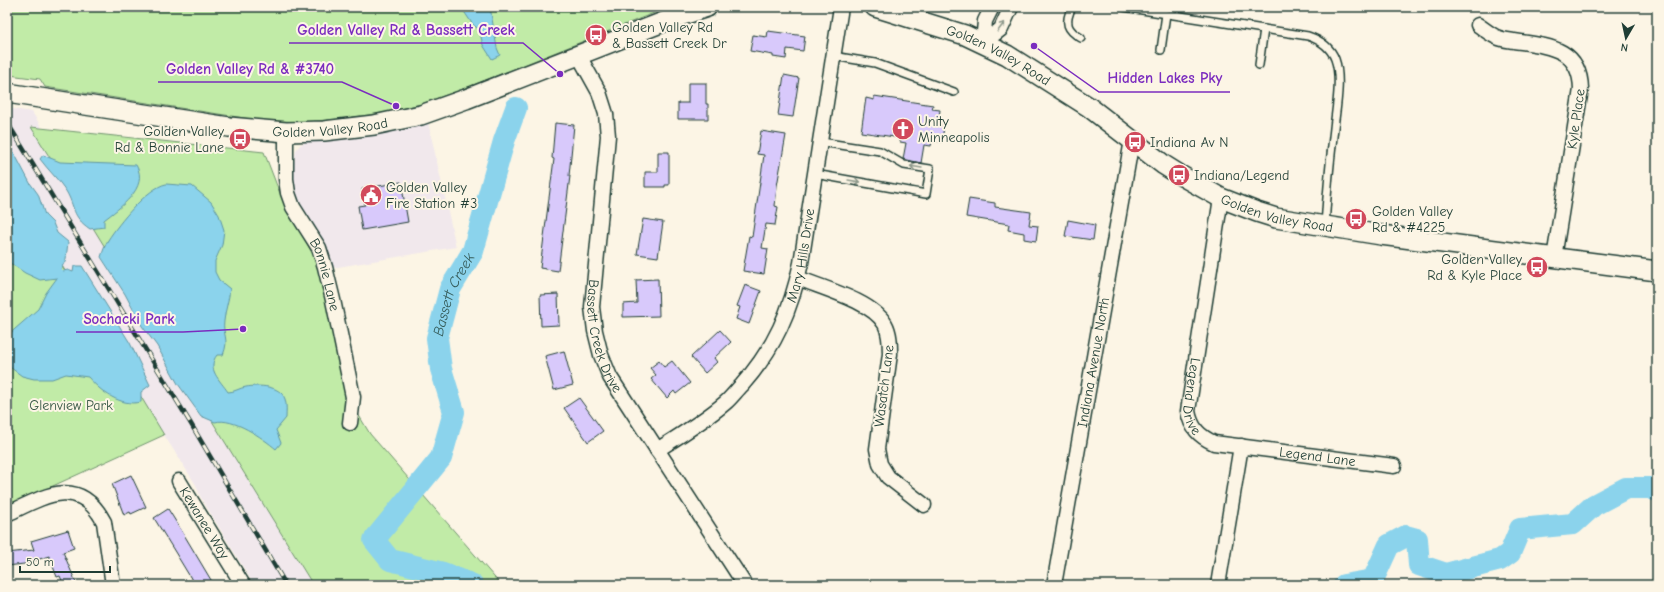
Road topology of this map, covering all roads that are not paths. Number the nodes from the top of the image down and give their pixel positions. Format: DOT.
graph roads {
  1 [pos="705,7"];
  2 [pos="841,7"];
  3 [pos="875,7"];
  4 [pos="992,7"];
  5 [pos="1012,7"];
  6 [pos="1072,7"];
  7 [pos="1123,7"];
  8 [pos="1166,14"];
  9 [pos="1478,25"];
  10 [pos="1264,29"];
  11 [pos="1081,38"];
  12 [pos="983,43"];
  13 [pos="1160,50"];
  14 [pos="579,56"];
  15 [pos="833,56"];
  16 [pos="1259,65"];
  17 [pos="954,92"];
  18 [pos="7,93"];
  19 [pos="286,132"];
  20 [pos="1132,140"];
  21 [pos="821,142"];
  22 [pos="815,174"];
  23 [pos="1221,198"];
  24 [pos="1324,226"];
  25 [pos="1554,258"];
  26 [pos="1657,271"];
  27 [pos="798,278"];
  28 [pos="350,423"];
  29 [pos="1241,446"];
  30 [pos="657,450"];
  31 [pos="1394,466"];
  32 [pos="179,481"];
  33 [pos="924,505"];
  34 [pos="7,514"];
  35 [pos="113,585"];
  36 [pos="243,585"];
  37 [pos="745,585"];
  38 [pos="1054,585"];
  39 [pos="1218,585"];
  1 -- 14 [label="street, Golden Valley Road"];
  2 -- 15 [label="street, Mary Hills Drive"];
  3 -- 12 [label="street, Golden Valley Road"];
  4 -- 12 [label="street"];
  12 -- 5 [label="street, one-way"];
  6 -- 11 [label="lane"];
  7 -- 8 [label="lane"];
  8 -- 10 [label="lane"];
  8 -- 13 [label="lane"];
  9 -- 25 [label="street, Kyle Place"];
  10 -- 16 [label="lane"];
  10 -- 24 [label="lane"];
  12 -- 20 [label="street, Golden Valley Road"];
  14 -- 19 [label="street, Golden Valley Road"];
  14 -- 30 [label="street, Bassett Creek Drive"];
  15 -- 17 [label="lane"];
  15 -- 21 [label="street, Mary Hills Drive"];
  18 -- 19 [label="street, Golden Valley Road"];
  19 -- 28 [label="street, Bonnie Lane"];
  20 -- 23 [label="street, Golden Valley Road"];
  20 -- 38 [label="street, Indiana Avenue North"];
  21 -- 22 [label="street, Mary Hills Drive"];
  22 -- 21 [label="lane, one-way"];
  22 -- 27 [label="street, Mary Hills Drive"];
  23 -- 24 [label="street, Golden Valley Road"];
  23 -- 29 [label="street, Legend Drive"];
  24 -- 25 [label="street, Golden Valley Road"];
  25 -- 26 [label="street, Golden Valley Road"];
  27 -- 30 [label="street, Mary Hills Drive"];
  27 -- 33 [label="street, Wasatch Lane"];
  29 -- 31 [label="street, Legend Lane"];
  29 -- 39 [label="street"];
  30 -- 37 [label="street, Bassett Creek Drive"];
  32 -- 36 [label="street, Kewanee Way"];
  34 -- 35 [label="street"];
}
